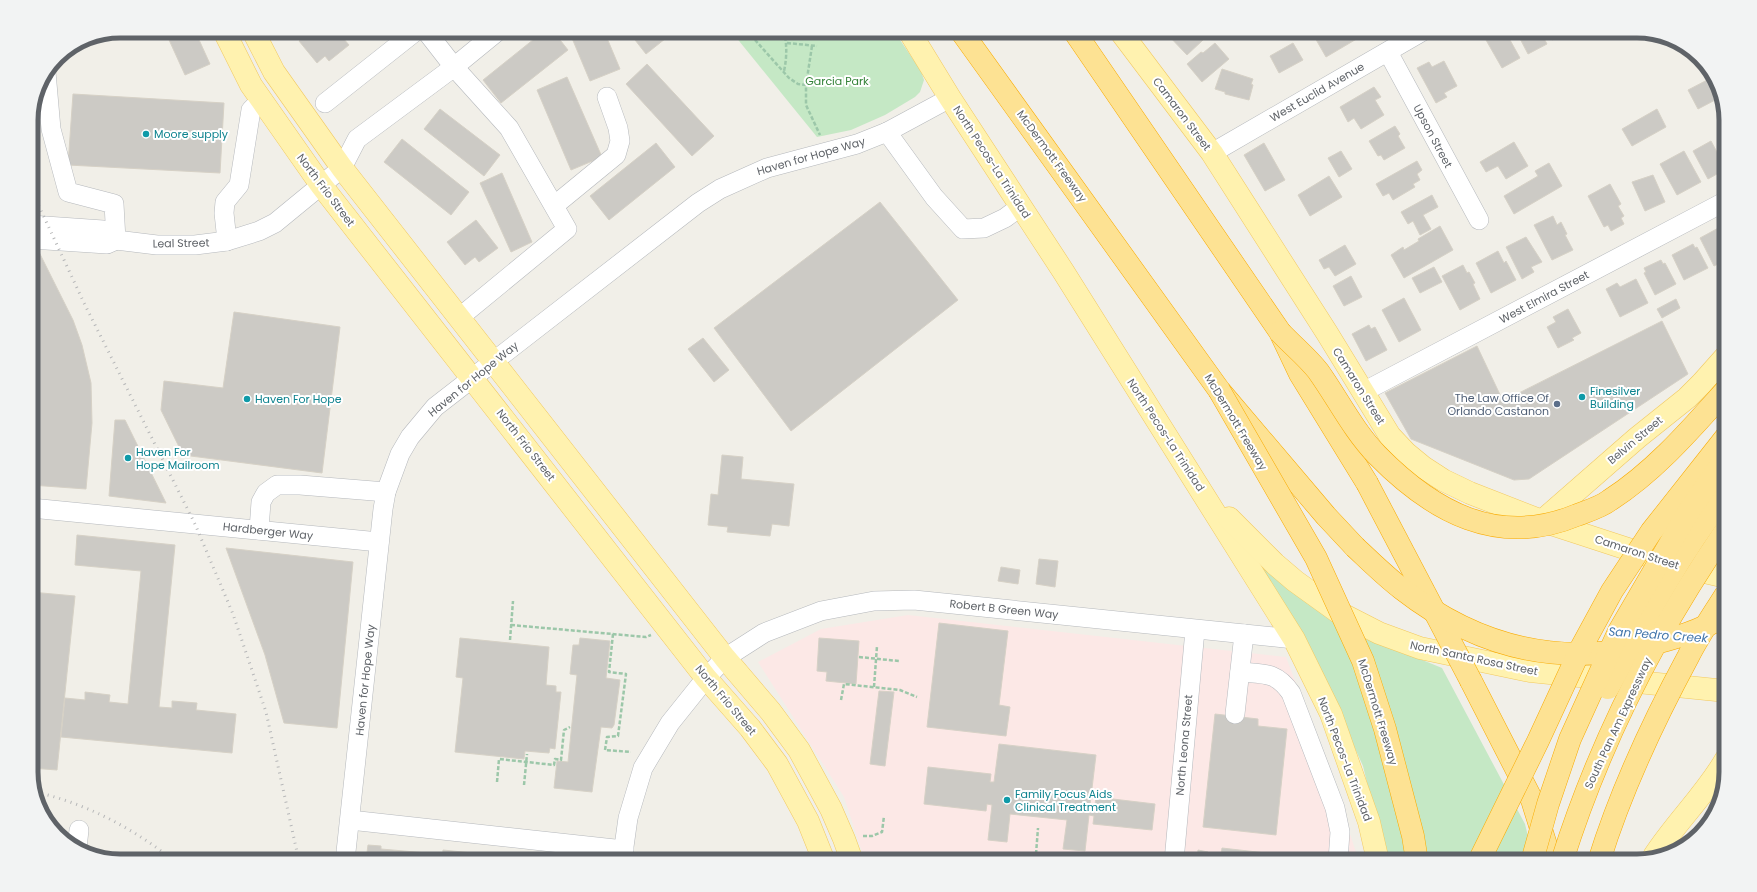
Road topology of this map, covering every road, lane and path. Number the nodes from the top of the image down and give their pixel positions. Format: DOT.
graph roads {
  1 [pos="227,38"];
  2 [pos="257,38"];
  3 [pos="407,38"];
  4 [pos="431,38"];
  5 [pos="489,38"];
  6 [pos="753,38"];
  7 [pos="786,38"];
  8 [pos="913,38"];
  9 [pos="966,38"];
  10 [pos="1079,38"];
  11 [pos="1125,38"];
  12 [pos="1404,38"];
  13 [pos="1393,42"];
  14 [pos="787,43"];
  15 [pos="812,46"];
  16 [pos="817,46"];
  17 [pos="454,67"];
  18 [pos="784,71"];
  19 [pos="47,82"];
  20 [pos="806,85"];
  21 [pos="607,97"];
  22 [pos="950,98"];
  23 [pos="261,100"];
  24 [pos="325,103"];
  25 [pos="887,132"];
  26 [pos="820,135"];
  27 [pos="1212,153"];
  28 [pos="342,168"];
  29 [pos="321,185"];
  30 [pos="555,205"];
  31 [pos="1719,205"];
  32 [pos="1021,206"];
  33 [pos="1479,220"];
  34 [pos="38,225"];
  35 [pos="38,239"];
  36 [pos="116,240"];
  37 [pos="227,241"];
  38 [pos="460,317"];
  39 [pos="1280,332"];
  40 [pos="494,360"];
  41 [pos="1719,364"];
  42 [pos="473,378"];
  43 [pos="1219,390"];
  44 [pos="1362,392"];
  45 [pos="1719,398"];
  46 [pos="1719,446"];
  47 [pos="1719,467"];
  48 [pos="1190,471"];
  49 [pos="386,492"];
  50 [pos="1719,503"];
  51 [pos="38,509"];
  52 [pos="1542,521"];
  53 [pos="259,530"];
  54 [pos="1719,540"];
  55 [pos="379,542"];
  56 [pos="1719,575"];
  57 [pos="513,601"];
  58 [pos="1719,605"];
  59 [pos="1719,619"];
  60 [pos="512,625"];
  61 [pos="1195,630"];
  62 [pos="613,634"];
  63 [pos="1244,634"];
  64 [pos="652,635"];
  65 [pos="1294,639"];
  66 [pos="510,640"];
  67 [pos="878,646"];
  68 [pos="859,657"];
  69 [pos="725,658"];
  70 [pos="876,659"];
  71 [pos="899,661"];
  72 [pos="1240,672"];
  73 [pos="706,678"];
  74 [pos="874,687"];
  75 [pos="1719,690"];
  76 [pos="917,698"];
  77 [pos="841,700"];
  78 [pos="1235,714"];
  79 [pos="570,727"];
  80 [pos="631,752"];
  81 [pos="527,754"];
  82 [pos="526,762"];
  83 [pos="1719,771"];
  84 [pos="496,782"];
  85 [pos="524,786"];
  86 [pos="1361,798"];
  87 [pos="1335,808"];
  88 [pos="884,816"];
  89 [pos="350,820"];
  90 [pos="1038,828"];
  91 [pos="861,836"];
  92 [pos="1657,851"];
  93 [pos="346,854"];
  94 [pos="608,854"];
  95 [pos="623,854"];
  96 [pos="821,854"];
  97 [pos="849,854"];
  98 [pos="1036,854"];
  99 [pos="1175,854"];
  100 [pos="1338,854"];
  101 [pos="1376,854"];
  102 [pos="1416,854"];
  103 [pos="1482,854"];
  104 [pos="1534,854"];
  105 [pos="1541,854"];
  106 [pos="1549,854"];
  107 [pos="1564,854"];
  108 [pos="1602,854"];
  1 -- 23 [label="main road, North Frio Street"];
  2 -- 28 [label="main road"];
  3 -- 24 [label="street"];
  4 -- 17 [label="street"];
  5 -- 17 [label="street"];
  6 -- 18 [label="path"];
  7 -- 14 [label="path"];
  8 -- 22 [label="main road, North Pecos-La Trinidad"];
  9 -- 43 [label="highway, McDermott Freeway"];
  10 -- 39 [label="highway"];
  11 -- 27 [label="main road, Camaron Street"];
  12 -- 13 [label="street, West Euclid Avenue"];
  13 -- 27 [label="street, West Euclid Avenue"];
  13 -- 33 [label="street, Upson Street"];
  14 -- 15 [label="path"];
  14 -- 18 [label="path"];
  15 -- 16 [label="path"];
  15 -- 20 [label="path"];
  17 -- 28 [label="street"];
  17 -- 30 [label="street"];
  18 -- 20 [label="path"];
  19 -- 36 [label="street"];
  20 -- 26 [label="path"];
  21 -- 30 [label="street"];
  22 -- 25 [label="street, Haven for Hope Way"];
  22 -- 32 [label="main road, North Pecos-La Trinidad"];
  23 -- 29 [label="main road, North Frio Street"];
  23 -- 37 [label="street"];
  25 -- 32 [label="street"];
  25 -- 40 [label="street, Haven for Hope Way"];
  27 -- 44 [label="main road, Camaron Street"];
  28 -- 29 [label="street, Leal Street"];
  28 -- 38 [label="main road"];
  29 -- 37 [label="street, Leal Street"];
  29 -- 42 [label="main road, North Frio Street"];
  30 -- 38 [label="street"];
  31 -- 44 [label="street, West Elmira Street"];
  32 -- 48 [label="main road, North Pecos-La Trinidad"];
  34 -- 36 [label="street, Leal Street"];
  35 -- 36 [label="street, Leal Street"];
  36 -- 37 [label="street, Leal Street"];
  38 -- 40 [label="main road"];
  39 -- 45 [label="highway, bridge"];
  39 -- 106 [label="highway, bridge"];
  40 -- 42 [label="street, Haven for Hope Way"];
  40 -- 69 [label="main road"];
  41 -- 52 [label="main road, Belvin Street"];
  42 -- 49 [label="street, Haven for Hope Way"];
  42 -- 73 [label="main road, North Frio Street"];
  43 -- 59 [label="highway, bridge"];
  43 -- 102 [label="highway, McDermott Freeway, bridge"];
  44 -- 52 [label="main road, Camaron Street"];
  46 -- 103 [label="highway, bridge"];
  47 -- 104 [label="highway, bridge"];
  48 -- 65 [label="main road, North Pecos-La Trinidad"];
  48 -- 75 [label="main road, North Santa Rosa Street"];
  49 -- 53 [label="street"];
  49 -- 55 [label="street, Haven for Hope Way"];
  50 -- 105 [label="highway, South Pan Am Expressway, bridge"];
  51 -- 53 [label="street, Hardberger Way"];
  52 -- 56 [label="main road, Camaron Street"];
  53 -- 55 [label="street, Hardberger Way"];
  54 -- 107 [label="highway, South Pan Am Expressway, bridge"];
  55 -- 89 [label="street, Haven for Hope Way"];
  57 -- 60 [label="path"];
  58 -- 108 [label="highway, bridge"];
  60 -- 62 [label="path"];
  60 -- 66 [label="path"];
  61 -- 63 [label="street, Robert B Green Way"];
  61 -- 69 [label="street, Robert B Green Way"];
  61 -- 99 [label="street, North Leona Street"];
  62 -- 64 [label="path"];
  62 -- 80 [label="path"];
  63 -- 65 [label="street, Robert B Green Way"];
  63 -- 72 [label="street"];
  65 -- 86 [label="main road, North Pecos-La Trinidad"];
  67 -- 70 [label="path"];
  68 -- 70 [label="path"];
  69 -- 73 [label="street, Robert B Green Way"];
  69 -- 97 [label="main road"];
  70 -- 71 [label="path"];
  70 -- 74 [label="path"];
  72 -- 78 [label="street"];
  72 -- 87 [label="street"];
  73 -- 95 [label="street, Robert B Green Way"];
  73 -- 96 [label="main road, North Frio Street"];
  74 -- 76 [label="path"];
  74 -- 77 [label="path"];
  79 -- 82 [label="path"];
  81 -- 82 [label="path"];
  82 -- 84 [label="path"];
  82 -- 85 [label="path"];
  83 -- 92 [label="main road"];
  86 -- 87 [label="street"];
  86 -- 101 [label="main road, North Pecos-La Trinidad"];
  87 -- 100 [label="street"];
  88 -- 91 [label="path"];
  89 -- 93 [label="street, Haven for Hope Way"];
  89 -- 94 [label="street"];
  90 -- 98 [label="path"];
}
